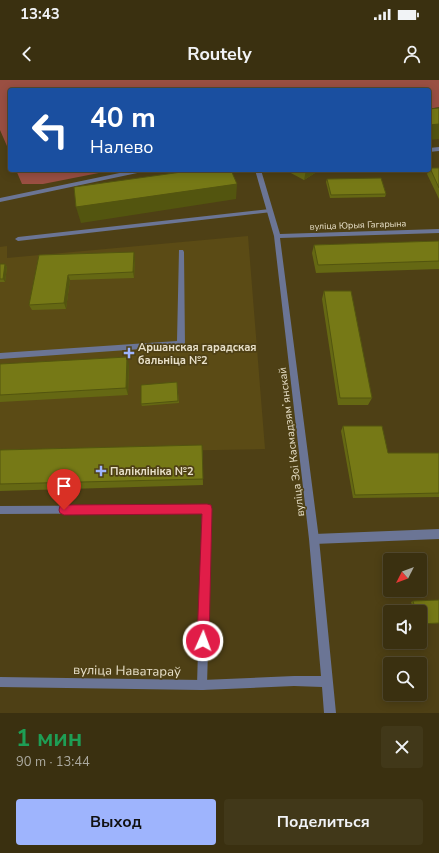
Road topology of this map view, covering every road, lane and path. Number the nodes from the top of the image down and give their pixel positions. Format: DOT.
graph roads {
  1 [pos="133,172"];
  2 [pos="259,172"];
  3 [pos="0,200"];
  4 [pos="270,211"];
  5 [pos="439,231"];
  6 [pos="277,236"];
  7 [pos="18,239"];
  8 [pos="181,252"];
  9 [pos="0,356"];
  10 [pos="0,510"];
  11 [pos="439,534"];
  12 [pos="314,540"];
  13 [pos="0,682"];
  14 [pos="326,682"];
  15 [pos="202,685"];
  16 [pos="330,713"];
  1 -- 3 [label="street"];
  2 -- 4 [label="street, вуліца Зоі Касмадзямʼянскай"];
  4 -- 6 [label="street, вуліца Зоі Касмадзямʼянскай"];
  4 -- 7 [label="street"];
  5 -- 6 [label="street, вуліца Юрыя Гагарына"];
  6 -- 12 [label="street, вуліца Зоі Касмадзямʼянскай"];
  8 -- 9 [label="street"];
  10 -- 15 [label="street"];
  11 -- 12 [label="street"];
  12 -- 14 [label="street, вуліца Зоі Касмадзямʼянскай"];
  13 -- 15 [label="street, вуліца Наватараў"];
  14 -- 15 [label="street, вуліца Наватараў"];
  14 -- 16 [label="street, вуліца Зоі Касмадзямʼянскай"];
}
